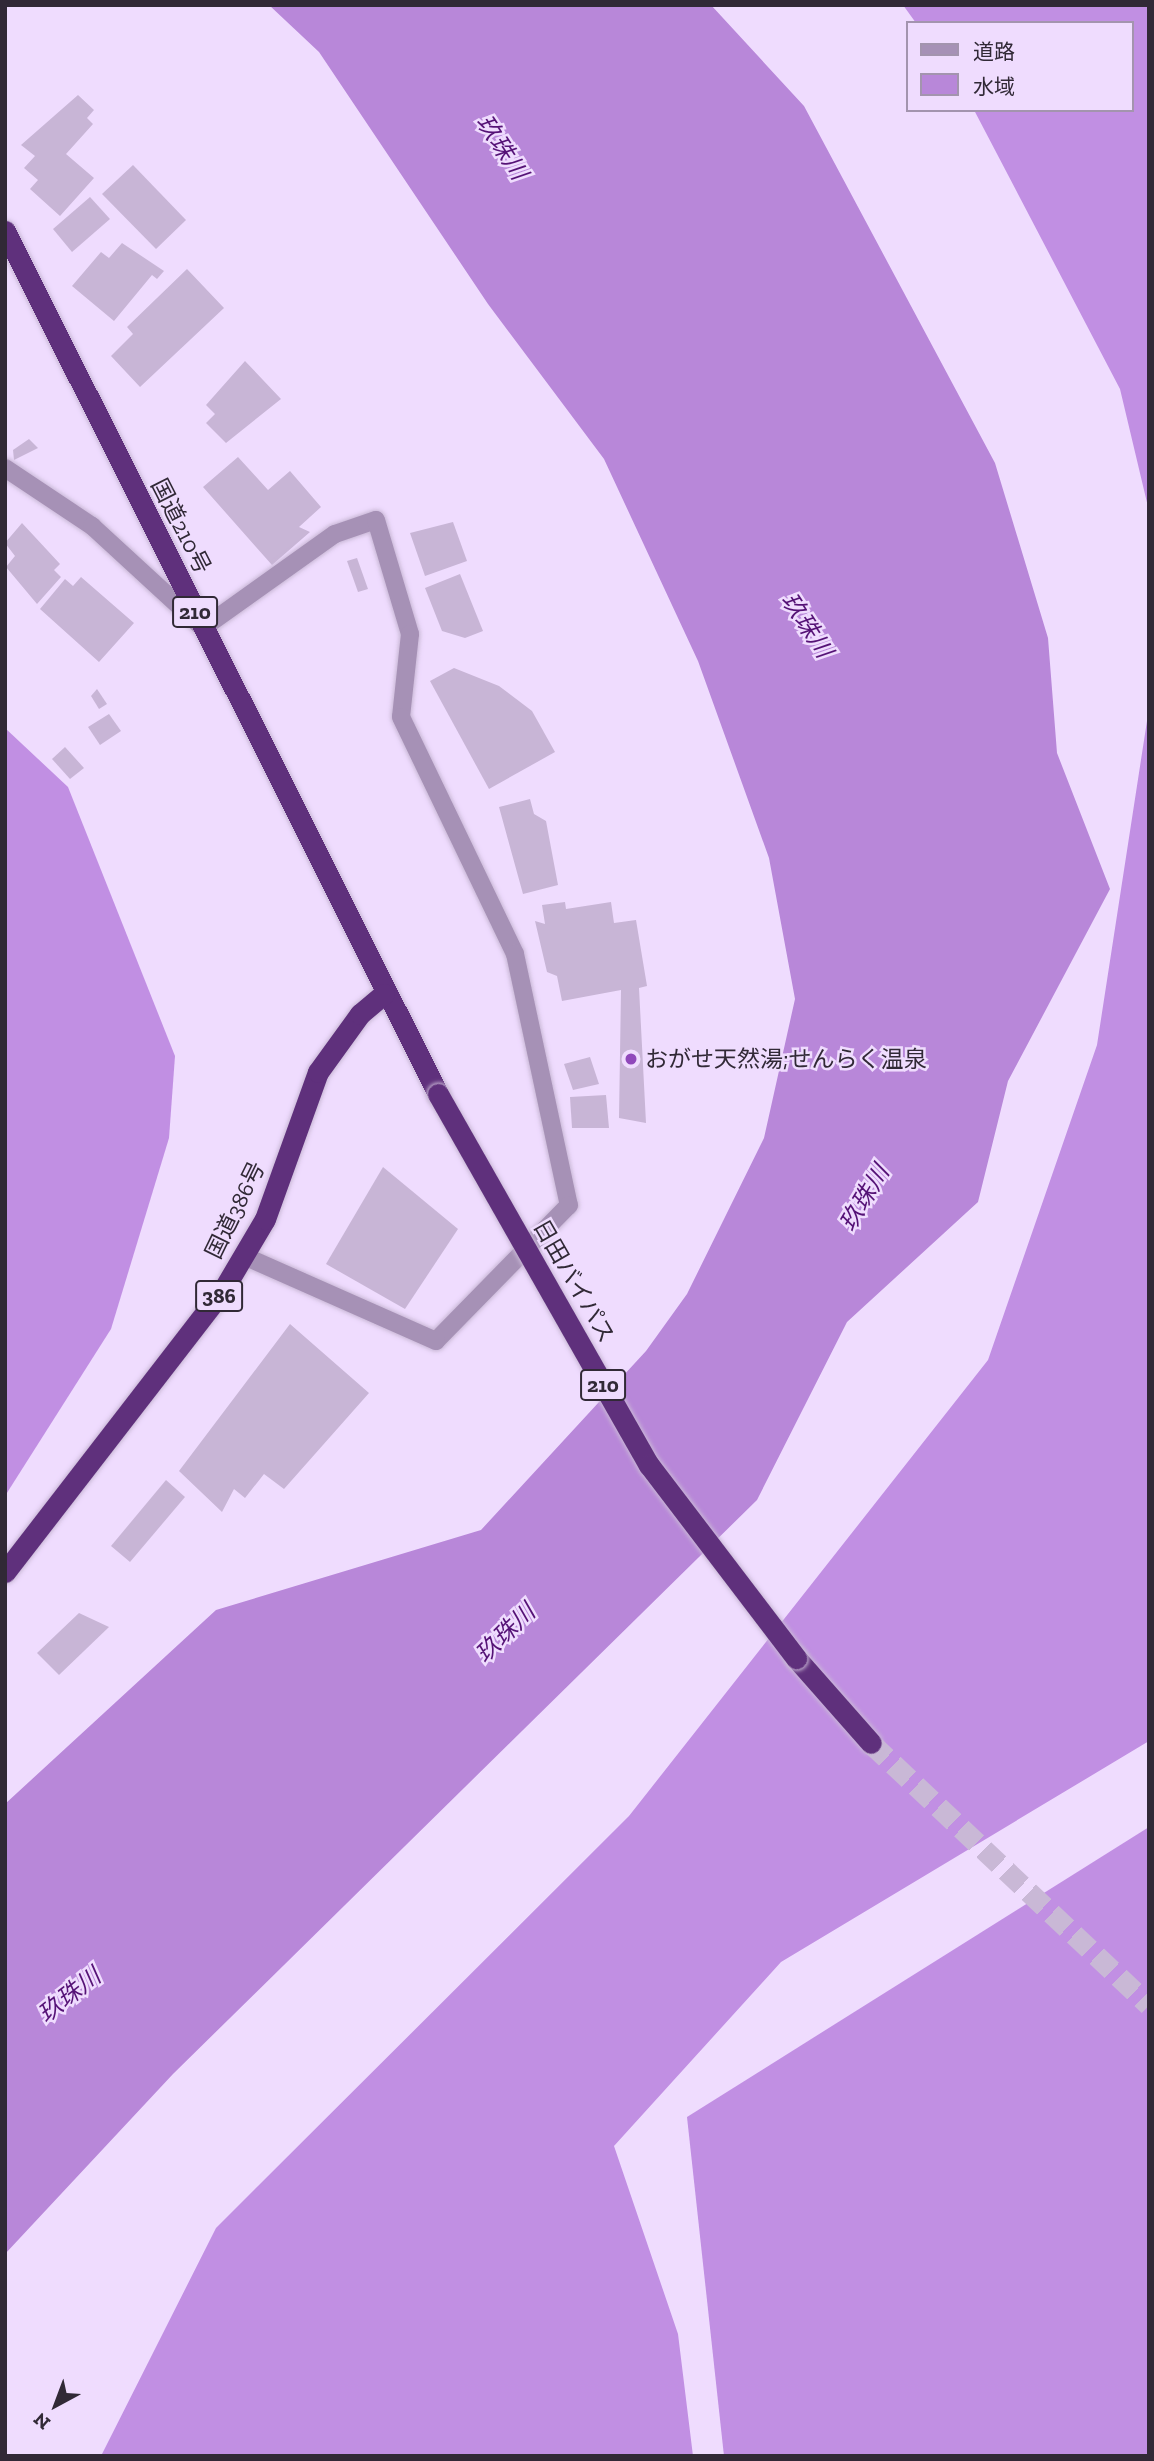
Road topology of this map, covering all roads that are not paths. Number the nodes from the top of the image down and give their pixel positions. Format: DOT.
graph roads {
  1 [pos="5,231"];
  2 [pos="5,468"];
  3 [pos="203,628"];
  4 [pos="384,994"];
  5 [pos="244,1256"];
  6 [pos="5,1572"];
  7 [pos="871,1743"];
  1 -- 3 [label="highway, 国道210号 / 210"];
  2 -- 3 [label="street"];
  3 -- 4 [label="highway, 国道210号 / 210"];
  3 -- 5 [label="street"];
  4 -- 5 [label="highway, 国道386号 / 386"];
  4 -- 7 [label="highway, 日田バイパス / 210, bridge"];
  5 -- 6 [label="highway, 国道386号 / 386"];
}
